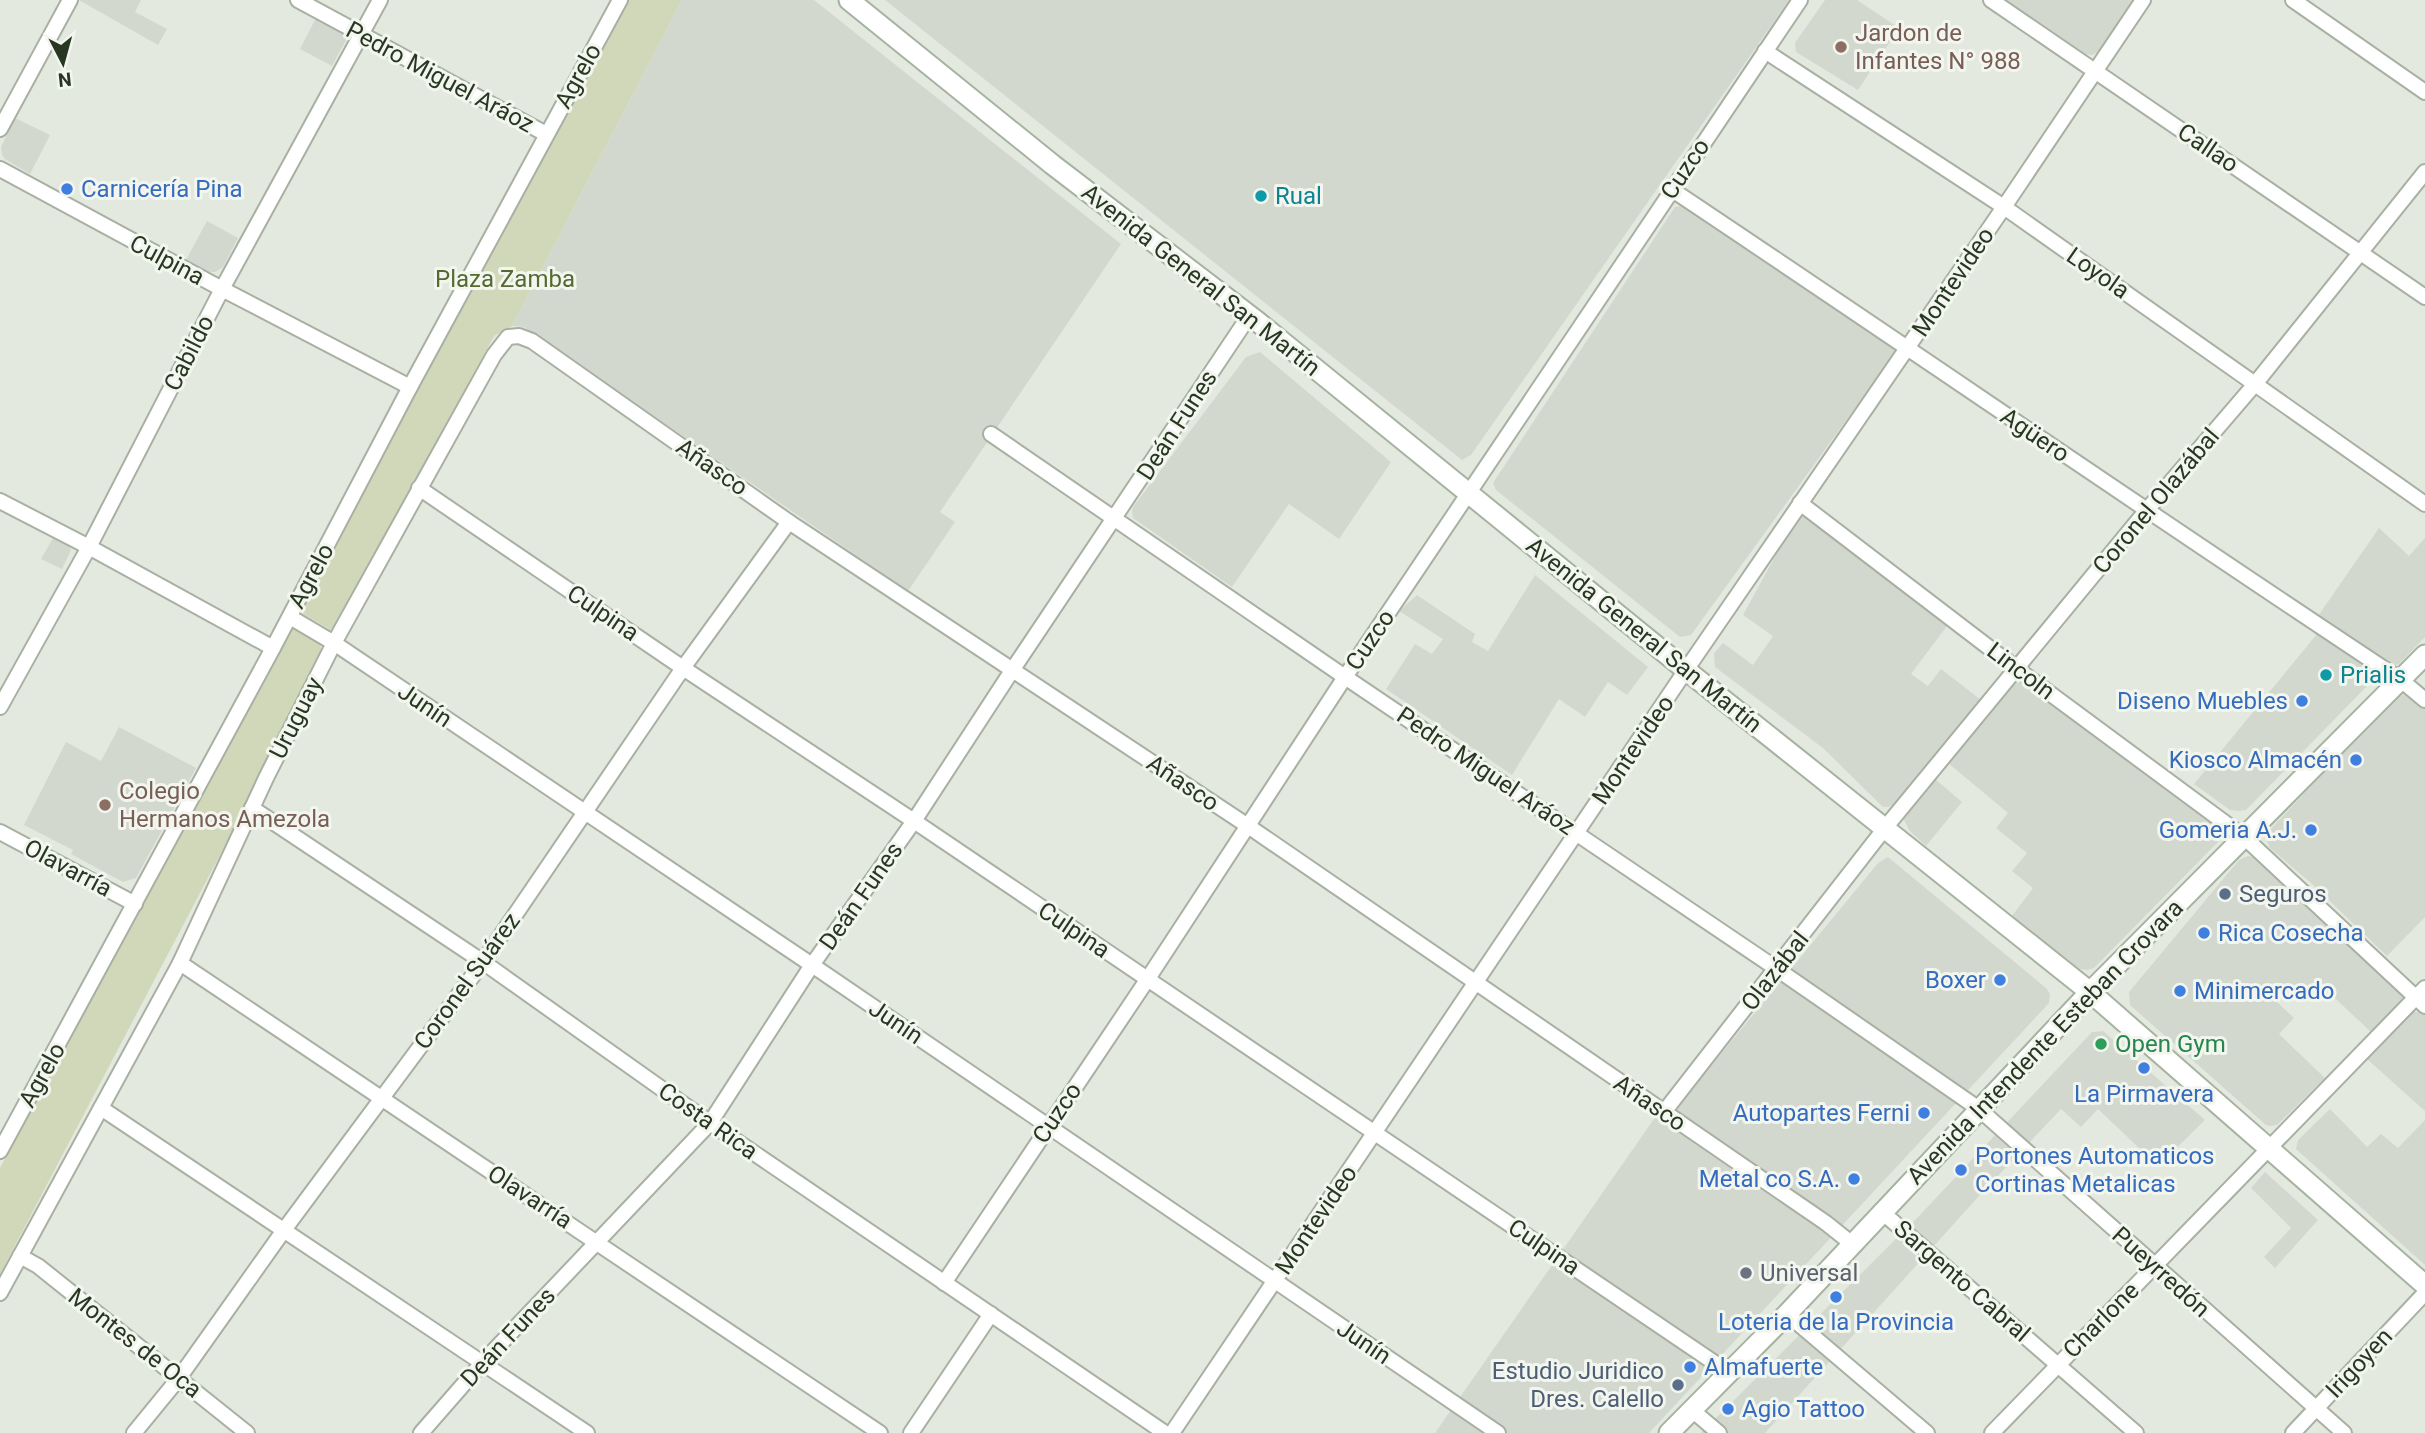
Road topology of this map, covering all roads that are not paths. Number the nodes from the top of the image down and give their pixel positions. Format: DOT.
graph roads {
  1 [pos="70,0"];
  2 [pos="298,0"];
  3 [pos="380,0"];
  4 [pos="620,0"];
  5 [pos="849,0"];
  6 [pos="1800,0"];
  7 [pos="1991,0"];
  8 [pos="2143,0"];
  9 [pos="2292,0"];
  10 [pos="362,34"];
  11 [pos="1765,51"];
  12 [pos="2095,72"];
  13 [pos="2425,92"];
  14 [pos="0,129"];
  15 [pos="546,134"];
  16 [pos="0,169"];
  17 [pos="2425,172"];
  18 [pos="1671,190"];
  19 [pos="2004,207"];
  20 [pos="2360,251"];
  21 [pos="222,289"];
  22 [pos="2425,297"];
  23 [pos="1249,316"];
  24 [pos="508,337"];
  25 [pos="1908,348"];
  26 [pos="2255,384"];
  27 [pos="410,387"];
  28 [pos="991,434"];
  29 [pos="419,488"];
  30 [pos="1469,493"];
  31 [pos="0,501"];
  32 [pos="1800,503"];
  33 [pos="2425,504"];
  34 [pos="2146,511"];
  35 [pos="1115,518"];
  36 [pos="789,522"];
  37 [pos="89,547"];
  38 [pos="290,617"];
  39 [pos="334,643"];
  40 [pos="273,648"];
  41 [pos="2425,655"];
  42 [pos="683,668"];
  43 [pos="1013,669"];
  44 [pos="2017,669"];
  45 [pos="1686,670"];
  46 [pos="1345,677"];
  47 [pos="2401,680"];
  48 [pos="2425,700"];
  49 [pos="0,707"];
  50 [pos="252,808"];
  51 [pos="585,813"];
  52 [pos="914,821"];
  53 [pos="1248,826"];
  54 [pos="1885,828"];
  55 [pos="0,832"];
  56 [pos="1577,832"];
  57 [pos="2244,837"];
  58 [pos="135,904"];
  59 [pos="483,962"];
  60 [pos="180,963"];
  61 [pos="812,965"];
  62 [pos="1777,969"];
  63 [pos="1147,980"];
  64 [pos="1474,984"];
  65 [pos="2090,992"];
  66 [pos="2422,997"];
  67 [pos="382,1099"];
  68 [pos="101,1108"];
  69 [pos="1979,1109"];
  70 [pos="1664,1112"];
  71 [pos="710,1123"];
  72 [pos="1048,1126"];
  73 [pos="1374,1133"];
  74 [pos="2270,1148"];
  75 [pos="0,1152"];
  76 [pos="1882,1212"];
  77 [pos="284,1230"];
  78 [pos="598,1242"];
  79 [pos="1851,1243"];
  80 [pos="20,1256"];
  81 [pos="2154,1266"];
  82 [pos="1275,1280"];
  83 [pos="944,1283"];
  84 [pos="2425,1285"];
  85 [pos="0,1293"];
  86 [pos="2425,1293"];
  87 [pos="991,1314"];
  88 [pos="1787,1314"];
  89 [pos="483,1362"];
  90 [pos="2057,1364"];
  91 [pos="1728,1372"];
  92 [pos="179,1378"];
  93 [pos="2316,1409"];
  94 [pos="1692,1410"];
  95 [pos="134,1433"];
  96 [pos="247,1433"];
  97 [pos="421,1433"];
  98 [pos="587,1433"];
  99 [pos="880,1433"];
  100 [pos="911,1433"];
  101 [pos="1164,1433"];
  102 [pos="1172,1433"];
  103 [pos="1498,1433"];
  104 [pos="1669,1433"];
  105 [pos="1719,1433"];
  106 [pos="1927,1433"];
  107 [pos="1992,1433"];
  108 [pos="2136,1433"];
  109 [pos="2292,1433"];
  110 [pos="2344,1433"];
  1 -- 14 [label="street"];
  2 -- 10 [label="street, Pedro Miguel Aráoz"];
  3 -- 10 [label="street, Cabildo"];
  4 -- 15 [label="street, Agrelo"];
  5 -- 23 [label="street, Avenida General San Martín"];
  6 -- 11 [label="street, Cuzco"];
  7 -- 12 [label="street, Callao"];
  8 -- 12 [label="street, Montevideo"];
  9 -- 13 [label="street"];
  10 -- 15 [label="street, Pedro Miguel Aráoz"];
  10 -- 21 [label="street, Cabildo"];
  11 -- 18 [label="street, Cuzco"];
  11 -- 19 [label="street, Loyola"];
  12 -- 19 [label="street, Montevideo"];
  12 -- 20 [label="street, Callao"];
  15 -- 27 [label="street, Agrelo"];
  16 -- 21 [label="street, Culpina"];
  17 -- 20 [label="street, Coronel Olazábal"];
  18 -- 25 [label="street, Agüero"];
  18 -- 30 [label="street, Cuzco"];
  19 -- 25 [label="street, Montevideo"];
  19 -- 26 [label="street, Loyola"];
  20 -- 22 [label="street, Callao"];
  20 -- 26 [label="street, Coronel Olazábal"];
  21 -- 27 [label="street, Culpina"];
  21 -- 37 [label="street, Cabildo"];
  23 -- 30 [label="street, Avenida General San Martín"];
  23 -- 35 [label="street, Deán Funes"];
  24 -- 29 [label="street, Uruguay"];
  24 -- 36 [label="street, Añasco"];
  25 -- 32 [label="street, Montevideo"];
  25 -- 34 [label="street, Agüero"];
  26 -- 33 [label="street, Loyola"];
  26 -- 34 [label="street, Coronel Olazábal"];
  27 -- 38 [label="street, Agrelo"];
  28 -- 35 [label="street, Pedro Miguel Aráoz"];
  29 -- 39 [label="street, Uruguay"];
  29 -- 42 [label="street, Culpina"];
  30 -- 45 [label="street, Avenida General San Martín"];
  30 -- 46 [label="street, Cuzco"];
  31 -- 37 [label="street"];
  32 -- 44 [label="street, Lincoln"];
  32 -- 45 [label="street, Montevideo"];
  34 -- 44 [label="street, Coronel Olazábal"];
  34 -- 47 [label="street, Agüero"];
  35 -- 43 [label="street, Deán Funes"];
  35 -- 46 [label="street, Pedro Miguel Aráoz"];
  36 -- 42 [label="street, Coronel Suárez"];
  36 -- 43 [label="street, Añasco"];
  37 -- 40 [label="street"];
  37 -- 49 [label="street, Cabildo"];
  38 -- 39 [label="street, Junín"];
  38 -- 40 [label="street, Agrelo"];
  39 -- 50 [label="street, Uruguay"];
  39 -- 51 [label="street, Junín"];
  40 -- 58 [label="street, Agrelo"];
  41 -- 47 [label="street, Avenida Intendente Esteban Crovara"];
  42 -- 51 [label="street, Coronel Suárez"];
  42 -- 52 [label="street, Culpina"];
  43 -- 52 [label="street, Deán Funes"];
  43 -- 53 [label="street, Añasco"];
  44 -- 54 [label="street, Coronel Olazábal"];
  44 -- 57 [label="street, Lincoln"];
  45 -- 54 [label="street, Avenida General San Martín"];
  45 -- 56 [label="street, Montevideo"];
  46 -- 53 [label="street, Cuzco"];
  46 -- 56 [label="street, Pedro Miguel Aráoz"];
  47 -- 48 [label="street, Agüero"];
  47 -- 57 [label="street, Avenida Intendente Esteban Crovara"];
  50 -- 59 [label="street, Costa Rica"];
  50 -- 60 [label="street, Uruguay"];
  51 -- 59 [label="street, Coronel Suárez"];
  51 -- 61 [label="street, Junín"];
  52 -- 61 [label="street, Deán Funes"];
  52 -- 63 [label="street, Culpina"];
  53 -- 63 [label="street, Cuzco"];
  53 -- 64 [label="street, Añasco"];
  54 -- 62 [label="street, Olazábal"];
  54 -- 65 [label="street, Avenida General San Martín"];
  55 -- 58 [label="street, Olavarría"];
  56 -- 62 [label="street, Pedro Miguel Aráoz"];
  56 -- 64 [label="street, Montevideo"];
  57 -- 65 [label="street, Avenida Intendente Esteban Crovara"];
  57 -- 66 [label="street, Lincoln"];
  58 -- 75 [label="street, Agrelo"];
  59 -- 67 [label="street, Coronel Suárez"];
  59 -- 71 [label="street, Costa Rica"];
  60 -- 67 [label="street, Olavarría"];
  60 -- 68 [label="street, Uruguay"];
  61 -- 71 [label="street, Deán Funes"];
  61 -- 72 [label="street, Junín"];
  62 -- 69 [label="street, Pedro Miguel Aráoz"];
  62 -- 70 [label="street, Olazábal"];
  63 -- 72 [label="street, Cuzco"];
  63 -- 73 [label="street, Culpina"];
  64 -- 70 [label="street, Añasco"];
  64 -- 73 [label="street, Montevideo"];
  65 -- 69 [label="street, Avenida Intendente Esteban Crovara"];
  65 -- 74 [label="street, Avenida General San Martín"];
  66 -- 74 [label="street, Charlone"];
  67 -- 77 [label="street, Coronel Suárez"];
  67 -- 78 [label="street, Olavarría"];
  68 -- 77 [label="street"];
  68 -- 80 [label="street, Uruguay"];
  69 -- 76 [label="street, Avenida Intendente Esteban Crovara"];
  69 -- 81 [label="street, Pueyrredón"];
  70 -- 79 [label="street, Añasco"];
  71 -- 78 [label="street, Deán Funes"];
  71 -- 83 [label="street, Costa Rica"];
  72 -- 82 [label="street, Junín"];
  72 -- 83 [label="street, Cuzco"];
  73 -- 82 [label="street, Montevideo"];
  73 -- 91 [label="street, Culpina"];
  74 -- 81 [label="street, Charlone"];
  74 -- 84 [label="street, Avenida General San Martín"];
  76 -- 79 [label="street, Avenida Intendente Esteban Crovara"];
  76 -- 90 [label="street, Sargento Cabral"];
  77 -- 89 [label="street"];
  77 -- 92 [label="street, Coronel Suárez"];
  78 -- 89 [label="street, Deán Funes"];
  78 -- 99 [label="street, Olavarría"];
  79 -- 88 [label="street, Avenida Intendente Esteban Crovara"];
  80 -- 85 [label="street, Uruguay"];
  80 -- 92 [label="street, Montes de Oca"];
  81 -- 90 [label="street, Charlone"];
  81 -- 93 [label="street, Pueyrredón"];
  82 -- 102 [label="street, Montevideo"];
  82 -- 103 [label="street, Junín"];
  83 -- 87 [label="street, Costa Rica"];
  86 -- 93 [label="street, Irigoyen"];
  87 -- 100 [label="street"];
  87 -- 101 [label="street, Costa Rica"];
  88 -- 91 [label="street, Avenida Intendente Esteban Crovara"];
  88 -- 106 [label="street"];
  89 -- 97 [label="street, Deán Funes"];
  89 -- 98 [label="street"];
  90 -- 107 [label="street, Charlone"];
  90 -- 108 [label="street, Sargento Cabral"];
  91 -- 94 [label="street, Avenida Intendente Esteban Crovara"];
  92 -- 95 [label="street, Coronel Suárez"];
  92 -- 96 [label="street, Montes de Oca"];
  93 -- 109 [label="street, Irigoyen"];
  93 -- 110 [label="street, Pueyrredón"];
  94 -- 104 [label="street, Avenida Intendente Esteban Crovara"];
  94 -- 105 [label="street"];
}
